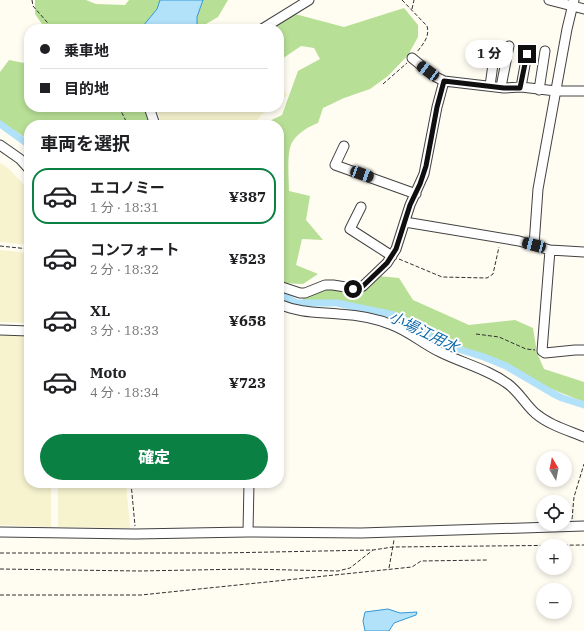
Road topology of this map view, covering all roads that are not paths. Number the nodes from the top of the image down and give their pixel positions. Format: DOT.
graph roads {
  1 [pos="309,0"];
  2 [pos="549,0"];
  3 [pos="573,3"];
  4 [pos="584,9"];
  5 [pos="270,24"];
  6 [pos="508,46"];
  7 [pos="545,51"];
  8 [pos="527,54"];
  9 [pos="494,57"];
  10 [pos="412,58"];
  11 [pos="444,81"];
  12 [pos="490,86"];
  13 [pos="501,87"];
  14 [pos="520,88"];
  15 [pos="539,90"];
  16 [pos="584,91"];
  17 [pos="556,92"];
  18 [pos="0,145"];
  19 [pos="344,146"];
  20 [pos="24,163"];
  21 [pos="416,194"];
  22 [pos="361,207"];
  23 [pos="405,222"];
  24 [pos="534,245"];
  25 [pos="550,250"];
  26 [pos="584,252"];
  27 [pos="392,256"];
  28 [pos="284,288"];
  29 [pos="284,306"];
  30 [pos="0,330"];
  31 [pos="24,331"];
  32 [pos="584,350"];
  33 [pos="584,437"];
  34 [pos="249,488"];
  35 [pos="584,526"];
  36 [pos="0,532"];
  37 [pos="248,532"];
  1 -- 5 [label="street"];
  2 -- 3 [label="street"];
  3 -- 4 [label="street"];
  3 -- 17 [label="street"];
  6 -- 13 [label="street"];
  7 -- 15 [label="street"];
  8 -- 14 [label="street"];
  9 -- 12 [label="street"];
  10 -- 11 [label="street"];
  11 -- 12 [label="street"];
  11 -- 21 [label="street"];
  12 -- 13 [label="street"];
  13 -- 14 [label="street"];
  14 -- 15 [label="street"];
  15 -- 17 [label="street"];
  16 -- 17 [label="street"];
  17 -- 24 [label="street"];
  18 -- 20 [label="street"];
  19 -- 21 [label="street"];
  21 -- 23 [label="street"];
  22 -- 27 [label="street"];
  23 -- 24 [label="street"];
  23 -- 27 [label="street"];
  24 -- 25 [label="street"];
  25 -- 26 [label="street"];
  25 -- 32 [label="street"];
  27 -- 28 [label="street"];
  29 -- 33 [label="street"];
  30 -- 31 [label="street"];
  34 -- 37 [label="street"];
  35 -- 37 [label="street"];
  36 -- 37 [label="street"];
}
